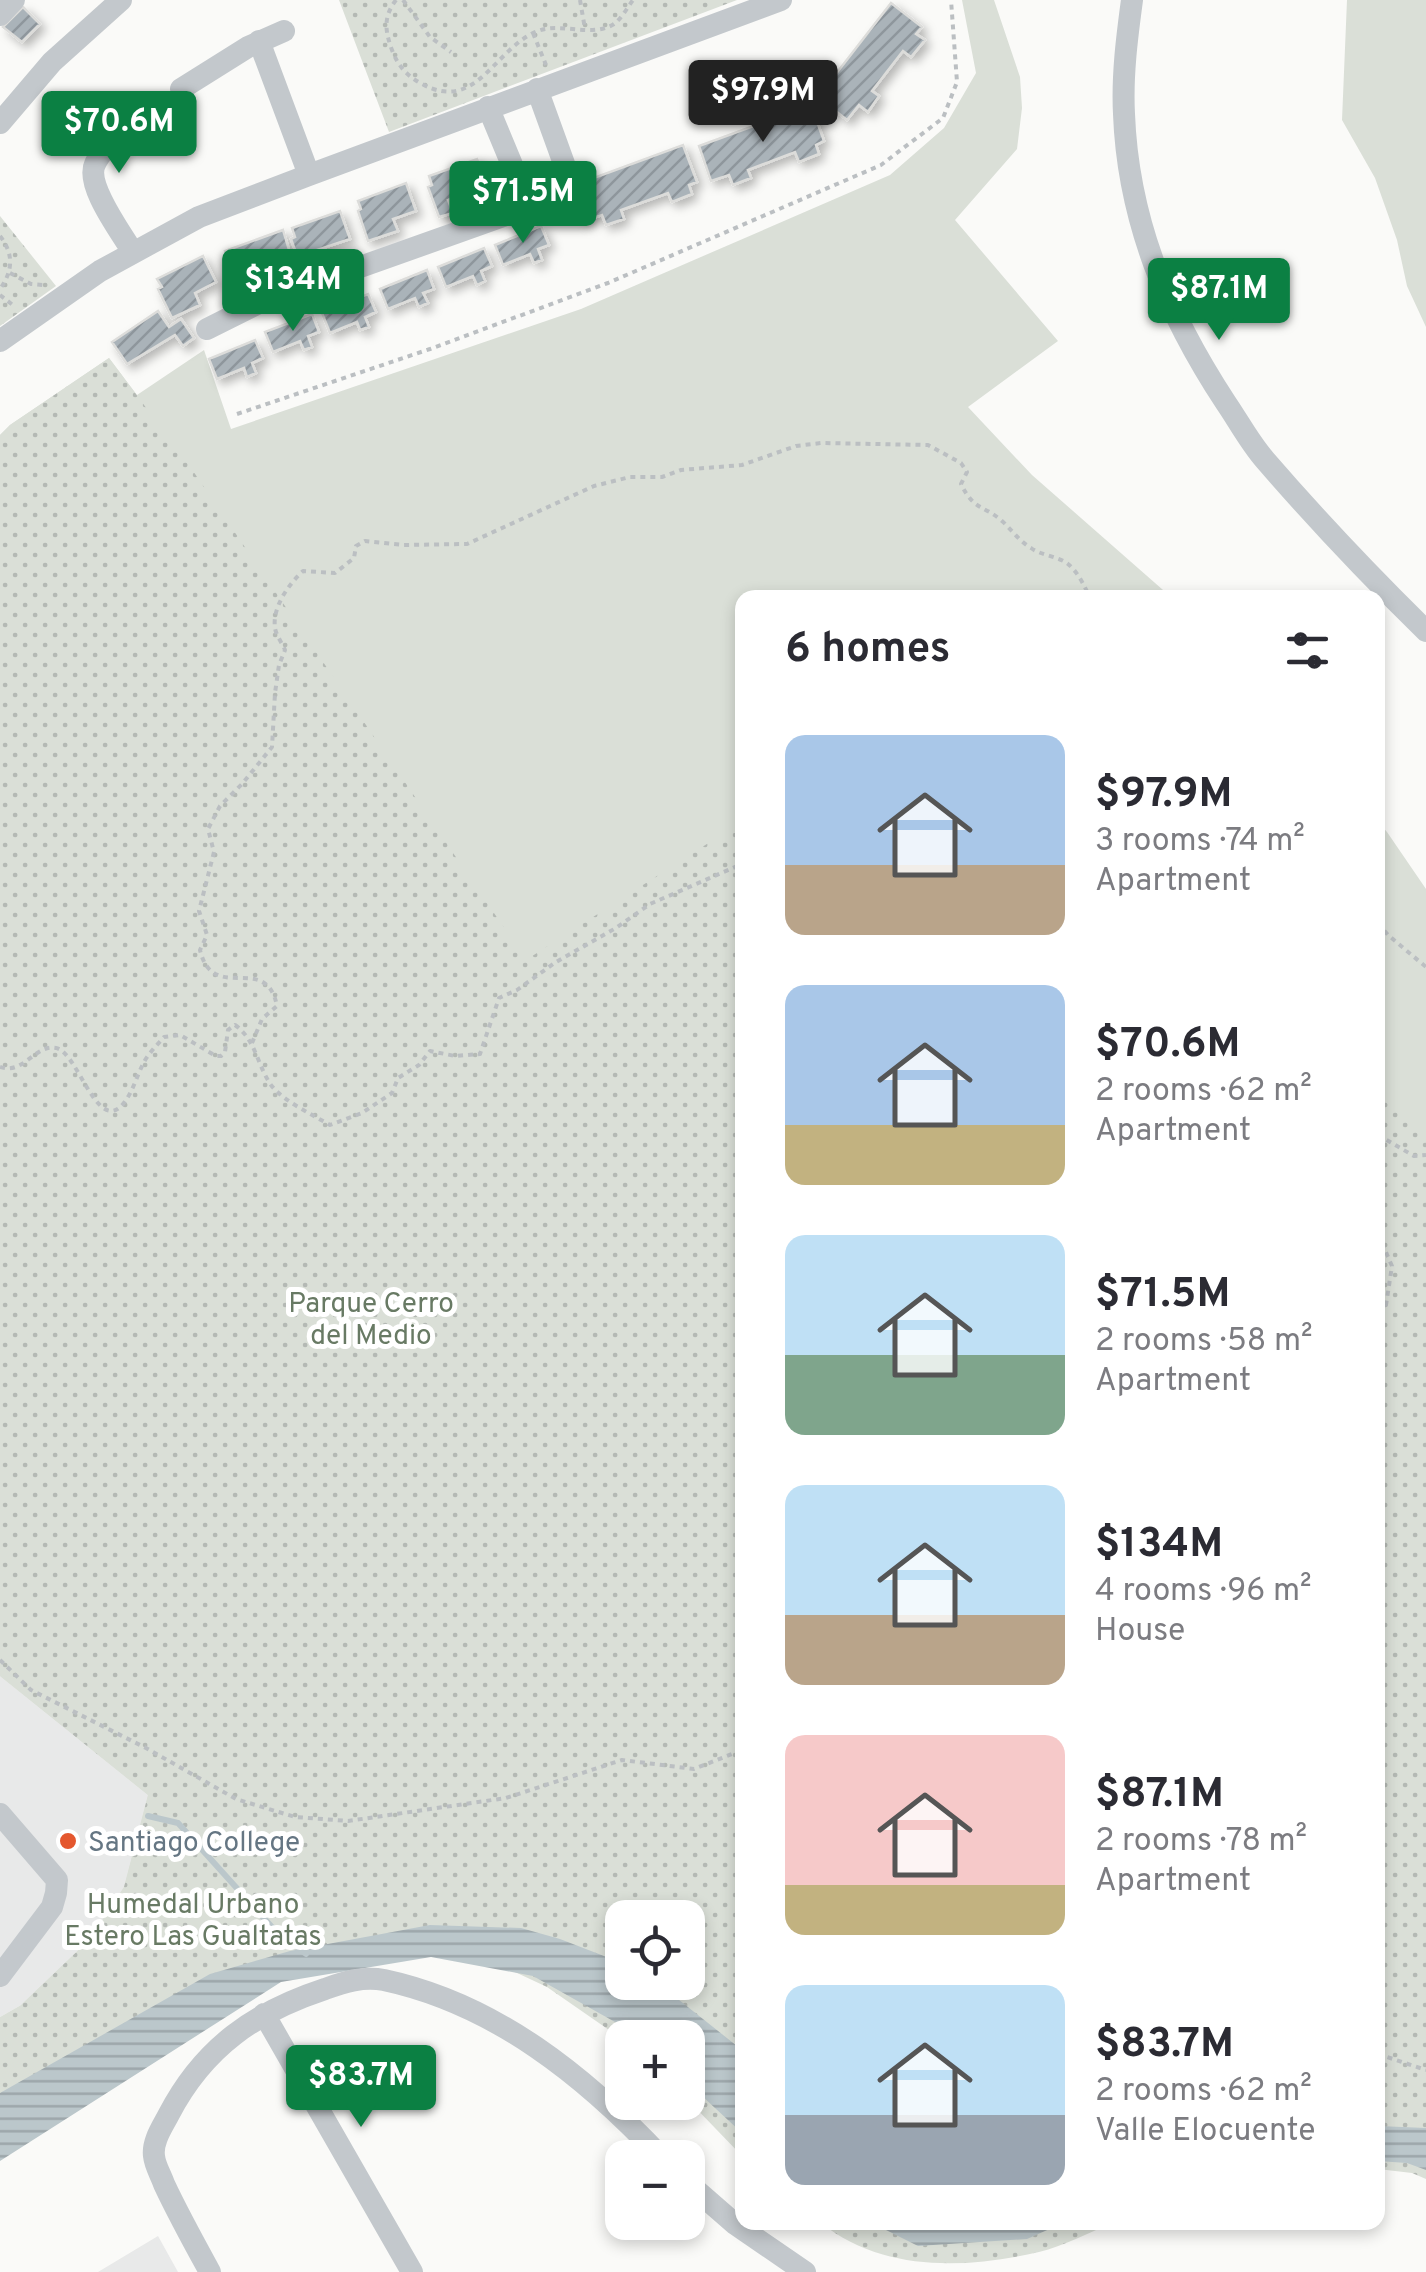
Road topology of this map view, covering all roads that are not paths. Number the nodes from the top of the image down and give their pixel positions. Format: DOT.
graph roads {
  1 [pos="14,0"];
  2 [pos="122,0"];
  3 [pos="780,0"];
  4 [pos="1132,0"];
  5 [pos="0,15"];
  6 [pos="284,31"];
  7 [pos="259,41"];
  8 [pos="545,86"];
  9 [pos="181,89"];
  10 [pos="488,108"];
  11 [pos="132,121"];
  12 [pos="0,123"];
  13 [pos="308,174"];
  14 [pos="571,183"];
  15 [pos="132,251"];
  16 [pos="207,329"];
  17 [pos="0,340"];
  18 [pos="1426,632"];
  19 [pos="0,1814"];
  20 [pos="0,1976"];
  21 [pos="264,2014"];
  22 [pos="643,2140"];
  23 [pos="705,2197"];
  24 [pos="735,2222"];
  25 [pos="744,2230"];
  26 [pos="210,2272"];
  27 [pos="412,2272"];
  28 [pos="805,2272"];
  1 -- 5 [label="street"];
  2 -- 12 [label="street"];
  3 -- 8 [label="street"];
  4 -- 18 [label="street"];
  6 -- 7 [label="street"];
  7 -- 9 [label="street"];
  7 -- 13 [label="street"];
  8 -- 10 [label="street"];
  8 -- 14 [label="street"];
  10 -- 13 [label="street"];
  10 -- 16 [label="street"];
  11 -- 15 [label="street"];
  13 -- 15 [label="street"];
  15 -- 17 [label="street"];
  19 -- 20 [label="street"];
  21 -- 22 [label="street"];
  21 -- 26 [label="street"];
  21 -- 27 [label="street"];
  23 -- 24 [label="street"];
  25 -- 28 [label="street"];
}
